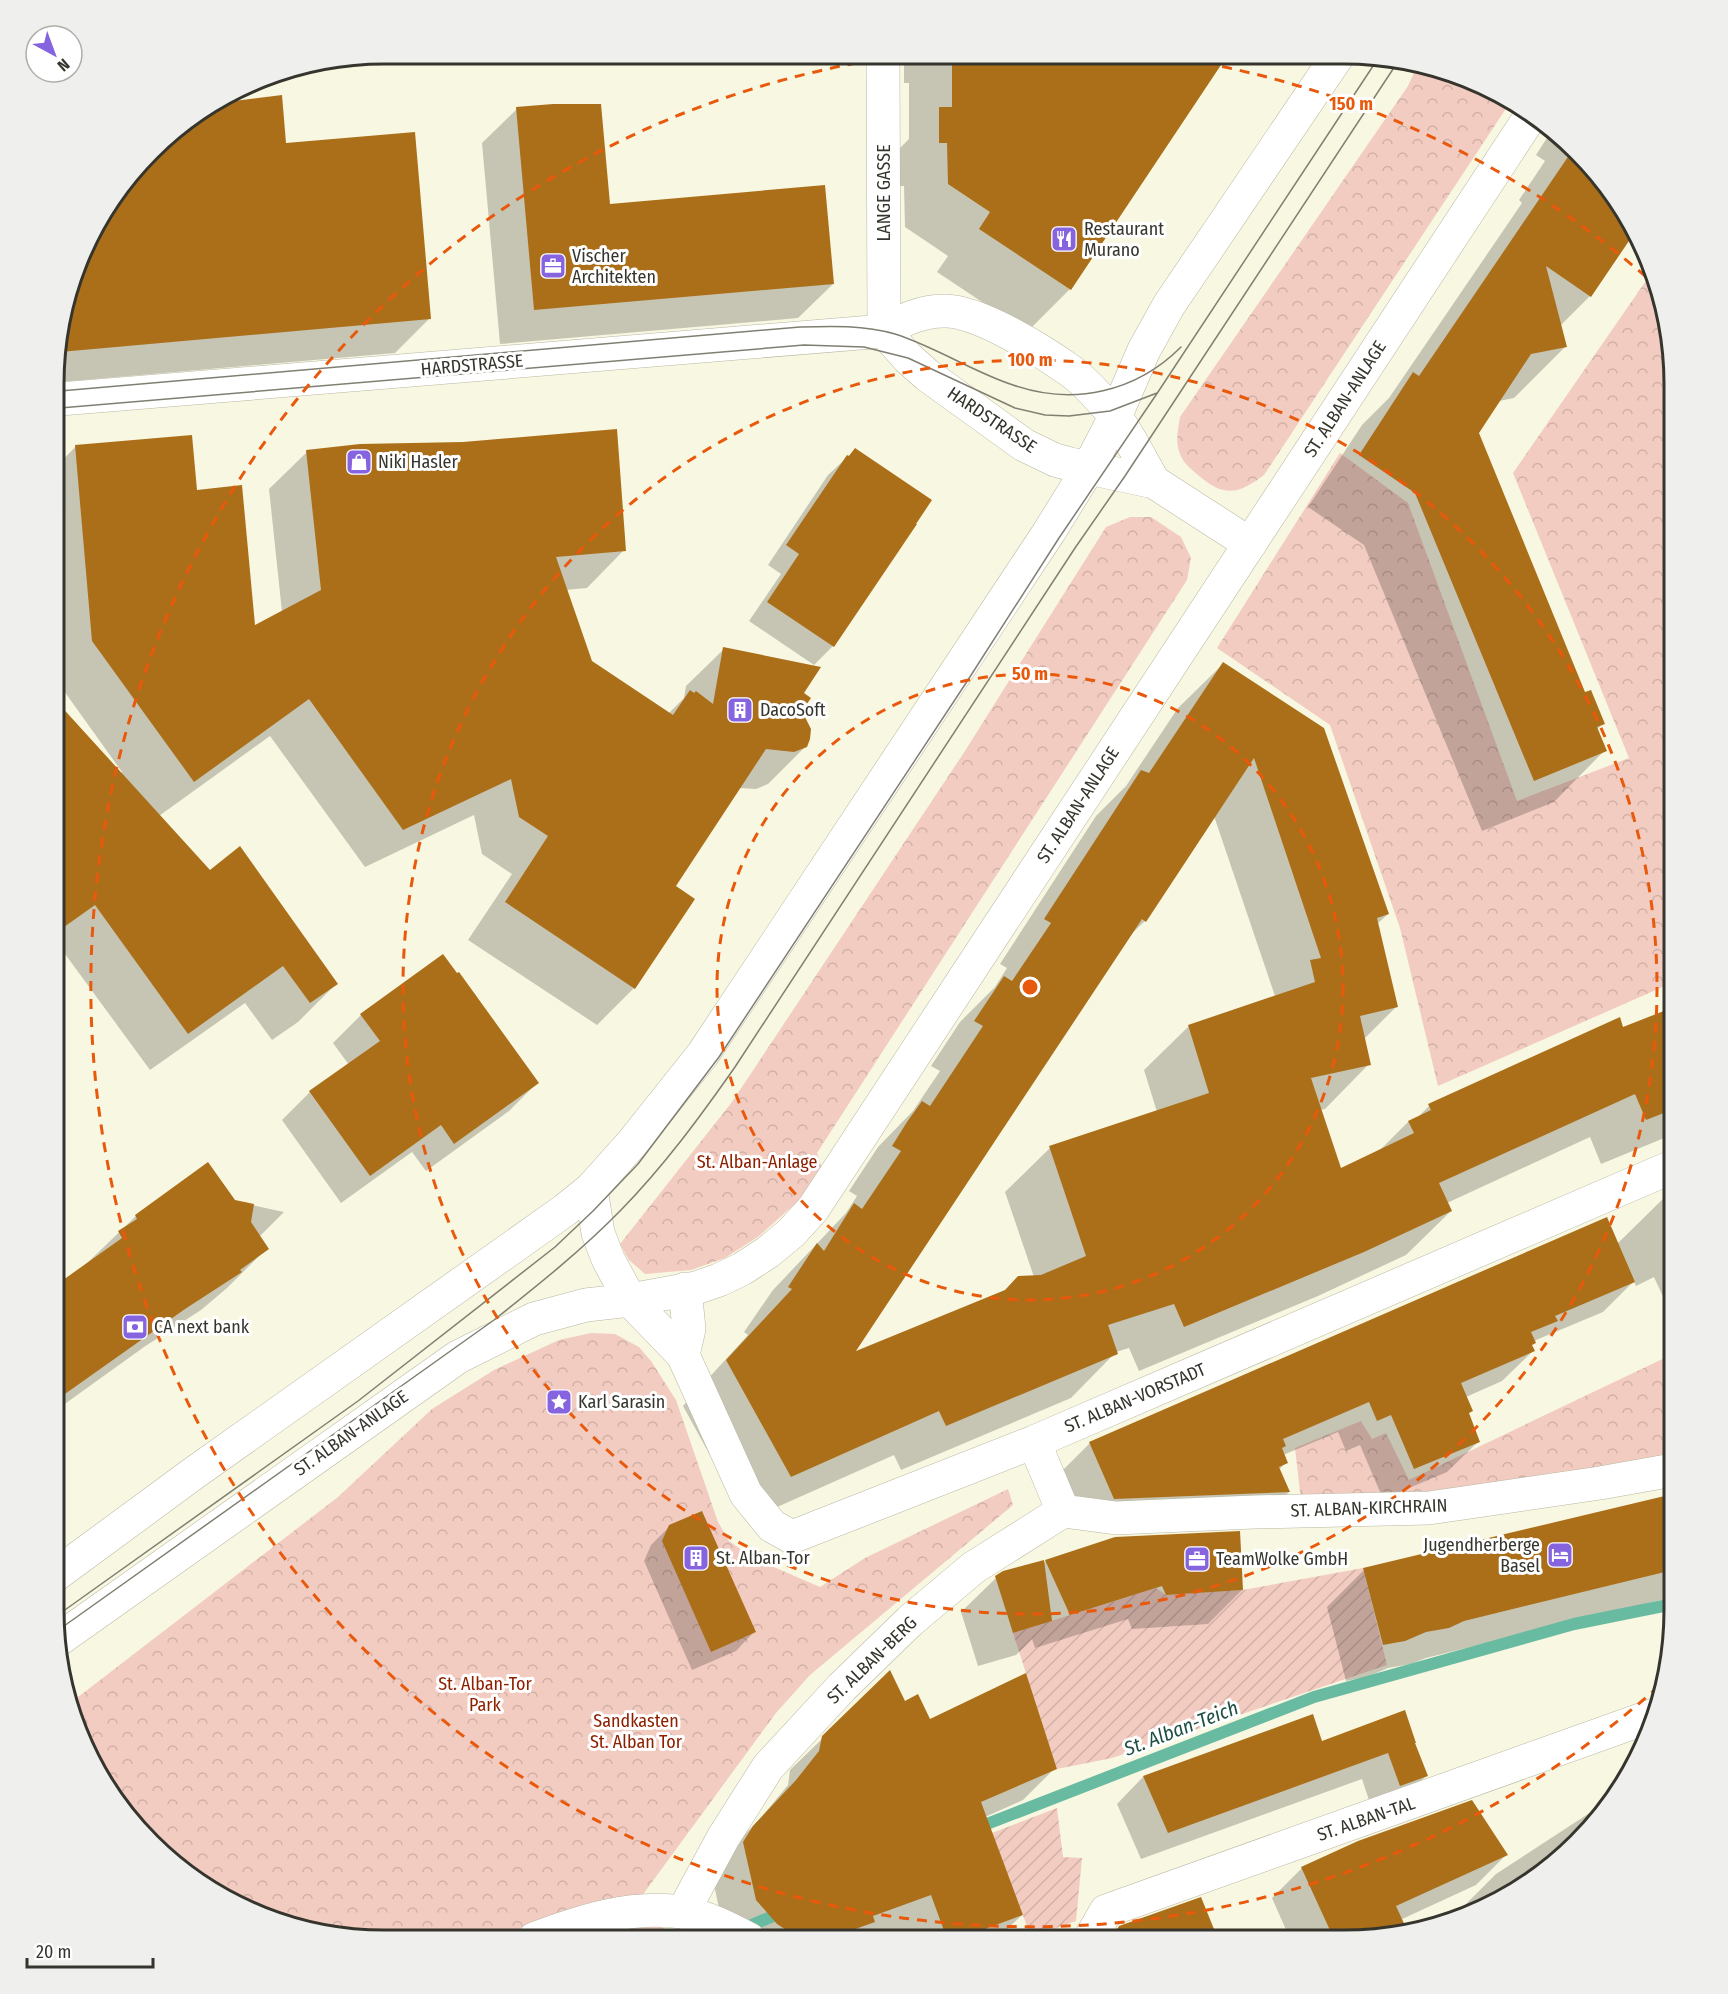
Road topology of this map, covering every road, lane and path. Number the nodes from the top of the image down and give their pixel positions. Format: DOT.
graph roads {
  1 [pos="884,64"];
  2 [pos="1332,64"];
  3 [pos="1527,122"];
  4 [pos="884,331"];
  5 [pos="65,399"];
  6 [pos="1115,417"];
  7 [pos="1088,469"];
  8 [pos="1154,482"];
  9 [pos="1250,544"];
  10 [pos="1664,1170"];
  11 [pos="591,1189"];
  12 [pos="685,1289"];
  13 [pos="630,1300"];
  14 [pos="684,1355"];
  15 [pos="1034,1442"];
  16 [pos="1664,1472"];
  17 [pos="1062,1511"];
  18 [pos="65,1568"];
  19 [pos="65,1635"];
  20 [pos="1644,1719"];
  21 [pos="683,1912"];
  22 [pos="558,1930"];
  23 [pos="731,1930"];
  24 [pos="1095,1930"];
  1 -- 4 [label="street, LANGE GASSE"];
  2 -- 6 [label="street"];
  3 -- 9 [label="street, ST. ALBAN-ANLAGE"];
  4 -- 5 [label="street, HARDSTRASSE"];
  4 -- 6 [label="street, HARDSTRASSE"];
  4 -- 7 [label="street, HARDSTRASSE"];
  6 -- 7 [label="street"];
  6 -- 8 [label="street, HARDSTRASSE"];
  7 -- 8 [label="street, HARDSTRASSE"];
  7 -- 11 [label="street"];
  8 -- 9 [label="street, HARDSTRASSE"];
  9 -- 12 [label="street, ST. ALBAN-ANLAGE"];
  10 -- 15 [label="street, ST. ALBAN-VORSTADT"];
  11 -- 13 [label="street, ST. ALBAN-VORSTADT"];
  11 -- 18 [label="street"];
  12 -- 13 [label="street, ST. ALBAN-ANLAGE"];
  12 -- 14 [label="street"];
  13 -- 14 [label="street, ST. ALBAN-VORSTADT"];
  13 -- 19 [label="street, ST. ALBAN-ANLAGE"];
  14 -- 15 [label="street, ST. ALBAN-VORSTADT"];
  15 -- 17 [label="street"];
  16 -- 17 [label="street, ST. ALBAN-KIRCHRAIN"];
  17 -- 21 [label="street, ST. ALBAN-BERG"];
  20 -- 24 [label="street, ST. ALBAN-TAL"];
  21 -- 22 [label="street"];
  21 -- 23 [label="street"];
}
